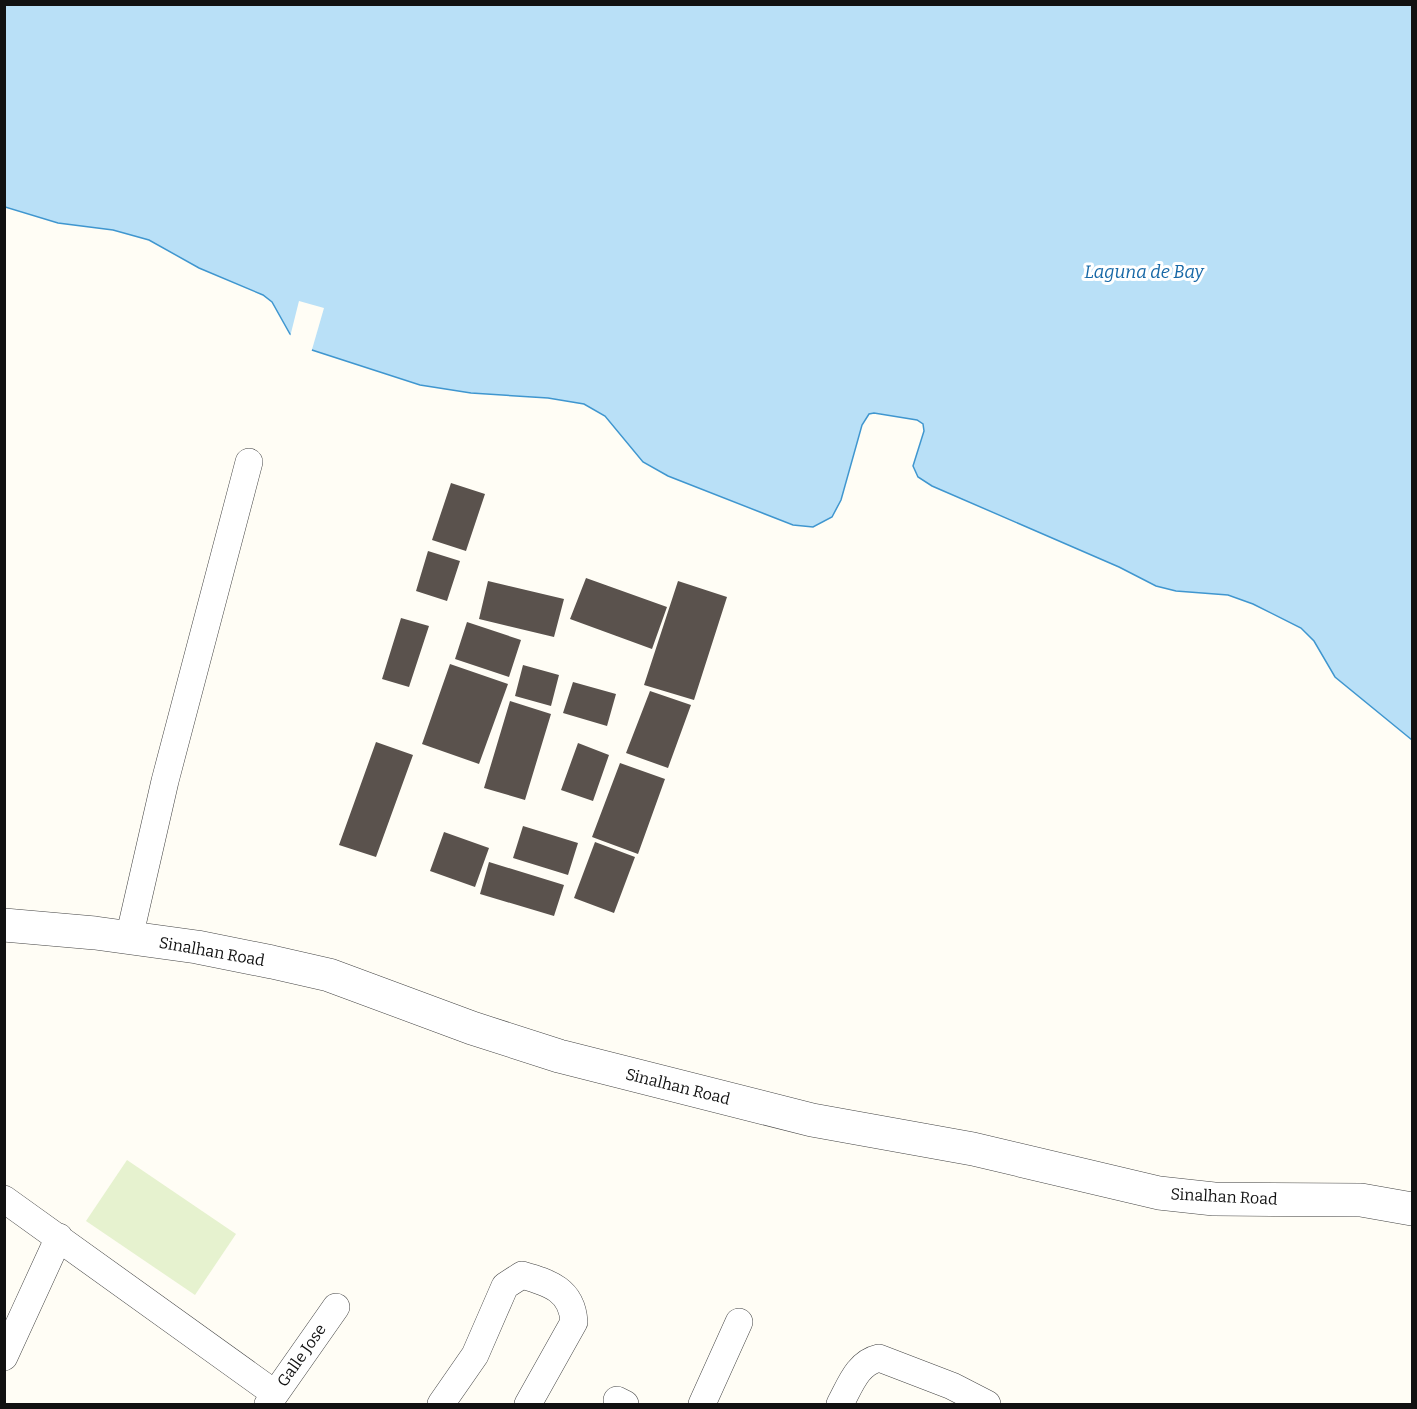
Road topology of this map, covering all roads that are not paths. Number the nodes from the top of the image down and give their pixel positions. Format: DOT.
graph roads {
  1 [pos="249,462"];
  2 [pos="4,925"];
  3 [pos="129,938"];
  4 [pos="4,1199"];
  5 [pos="1413,1209"];
  6 [pos="59,1237"];
  7 [pos="336,1307"];
  8 [pos="739,1322"];
  9 [pos="4,1357"];
  10 [pos="948,1395"];
  11 [pos="271,1399"];
  12 [pos="441,1404"];
  13 [pos="528,1404"];
  14 [pos="702,1404"];
  15 [pos="840,1404"];
  16 [pos="987,1404"];
  1 -- 3 [label="street"];
  2 -- 3 [label="street, Sinalhan Road"];
  3 -- 5 [label="street, Sinalhan Road"];
  4 -- 6 [label="street"];
  6 -- 9 [label="street"];
  6 -- 11 [label="street"];
  7 -- 11 [label="street, Galle Jose"];
  8 -- 14 [label="street"];
  10 -- 15 [label="street"];
  10 -- 16 [label="street"];
  12 -- 13 [label="street"];
}
